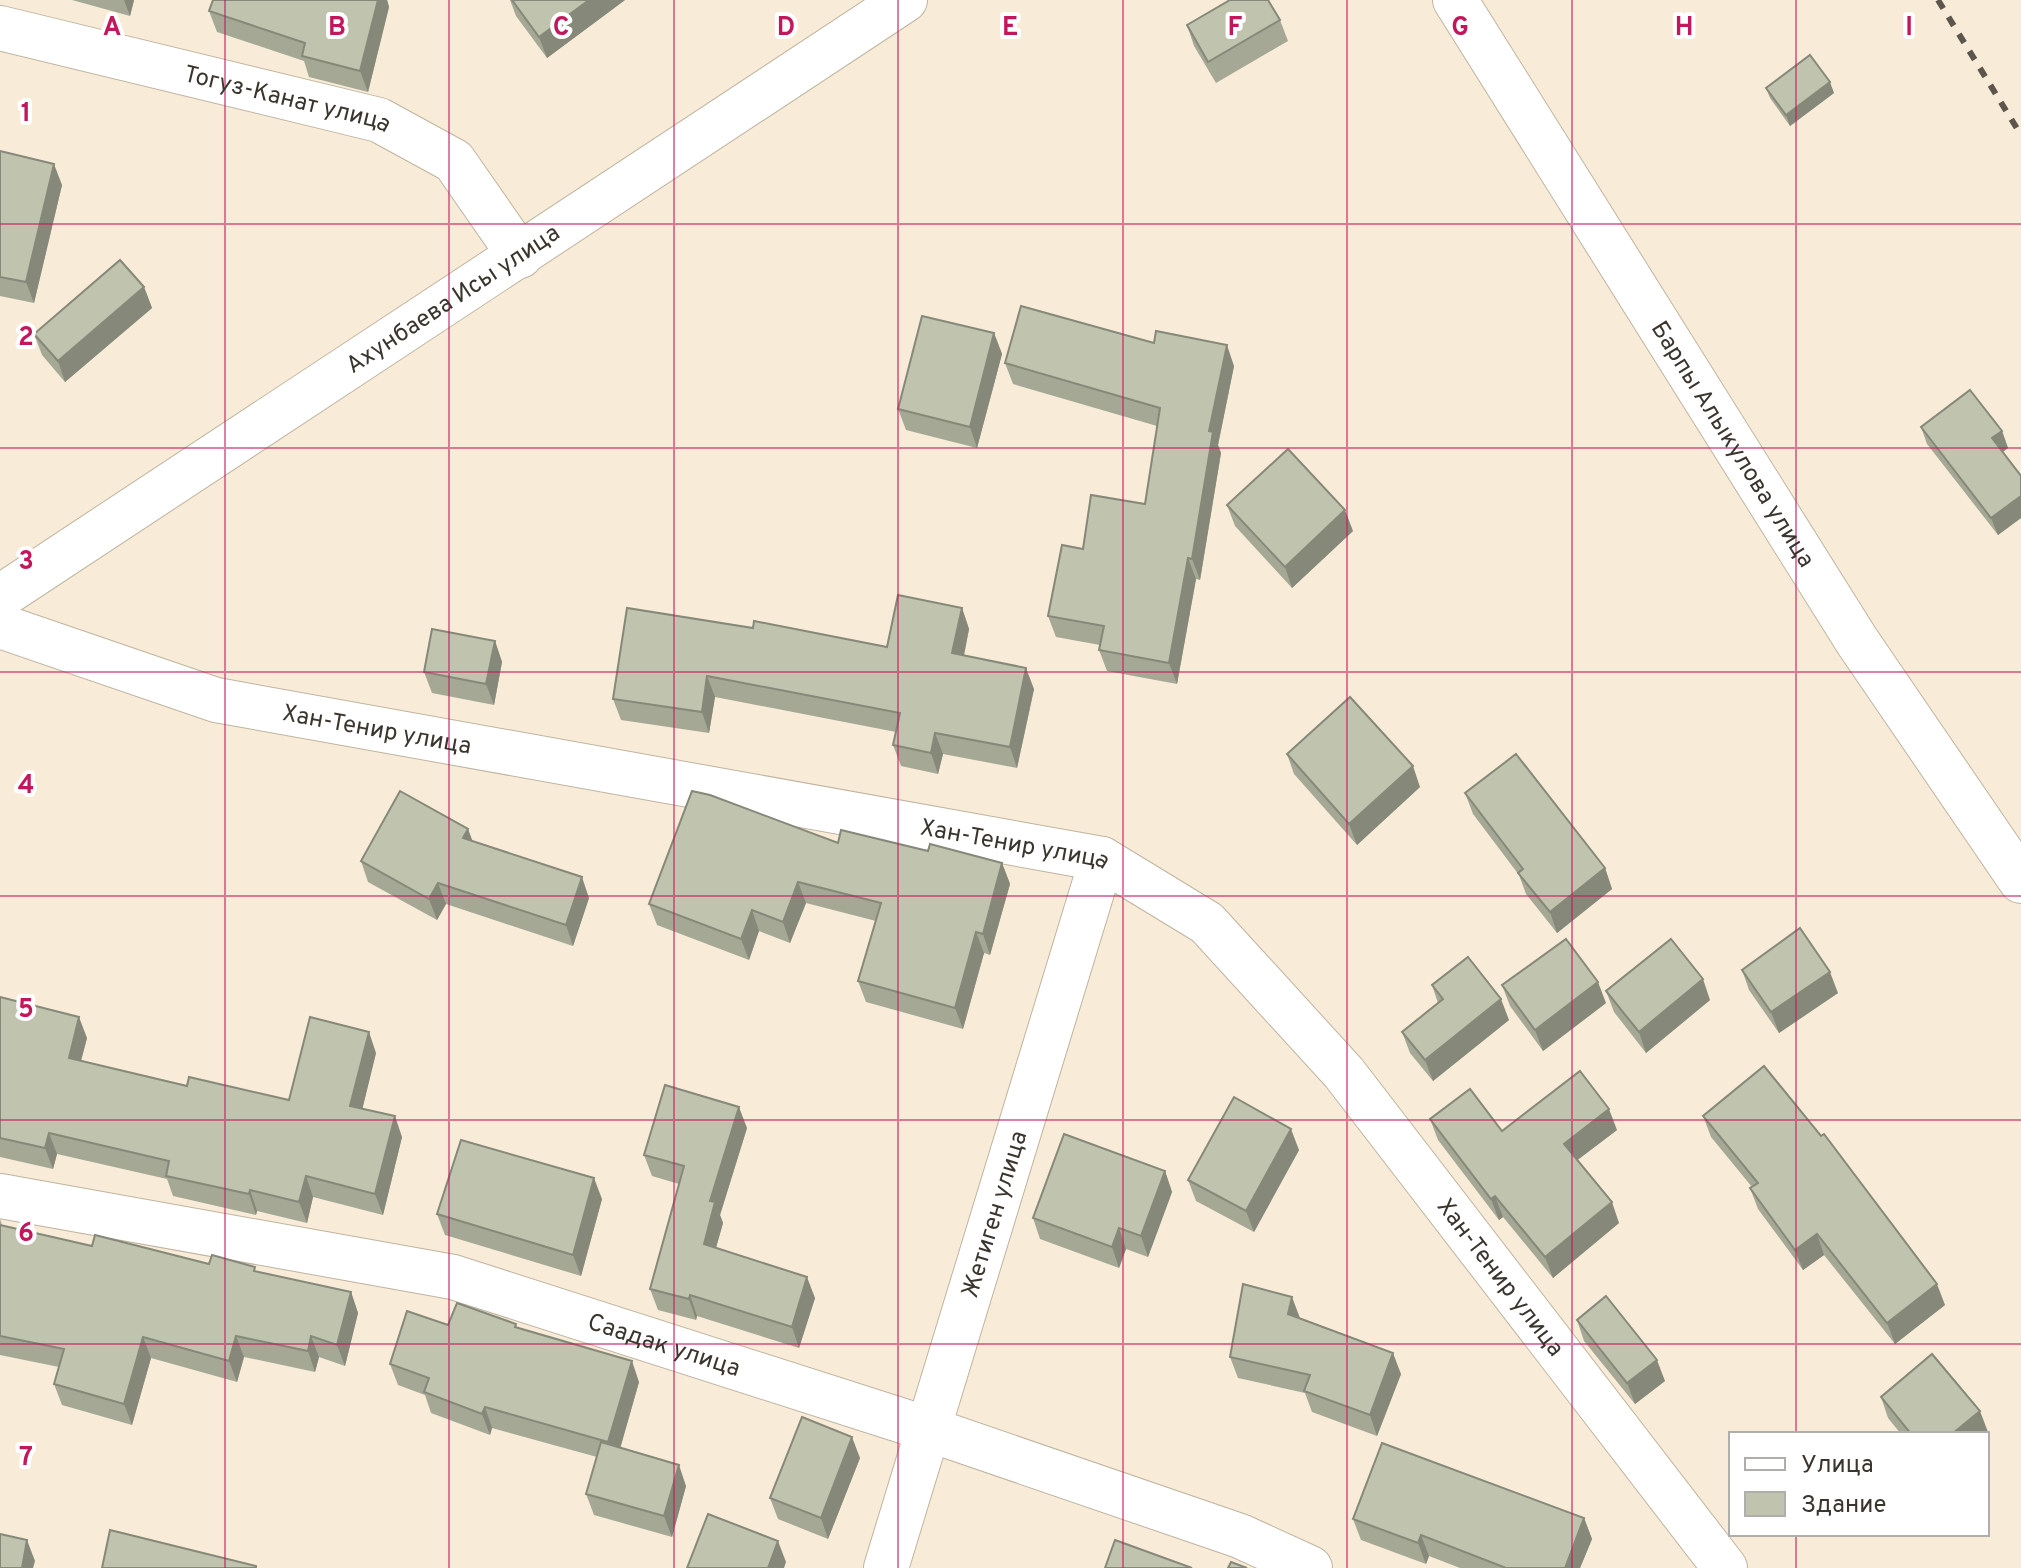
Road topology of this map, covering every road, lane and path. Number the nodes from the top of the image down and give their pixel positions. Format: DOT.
graph roads {
  1 [pos="905,0"];
  2 [pos="1455,0"];
  3 [pos="0,28"];
  4 [pos="520,256"];
  5 [pos="0,597"];
  6 [pos="0,626"];
  7 [pos="1102,859"];
  8 [pos="2021,881"];
  9 [pos="0,1196"];
  10 [pos="931,1430"];
  11 [pos="886,1568"];
  12 [pos="1310,1568"];
  13 [pos="1725,1568"];
  1 -- 4 [label="street, Ахунбаева Исы улица"];
  2 -- 8 [label="street, Барпы Алыкулова улица"];
  3 -- 4 [label="street, Тогуз-Канат улица"];
  4 -- 5 [label="street, Ахунбаева Исы улица"];
  6 -- 7 [label="street, Хан-Тенир улица"];
  7 -- 10 [label="street, Жетиген улица"];
  7 -- 13 [label="street, Хан-Тенир улица"];
  9 -- 10 [label="street, Саадак улица"];
  10 -- 11 [label="street, Жетиген улица"];
  10 -- 12 [label="street, Саадак улица"];
}
